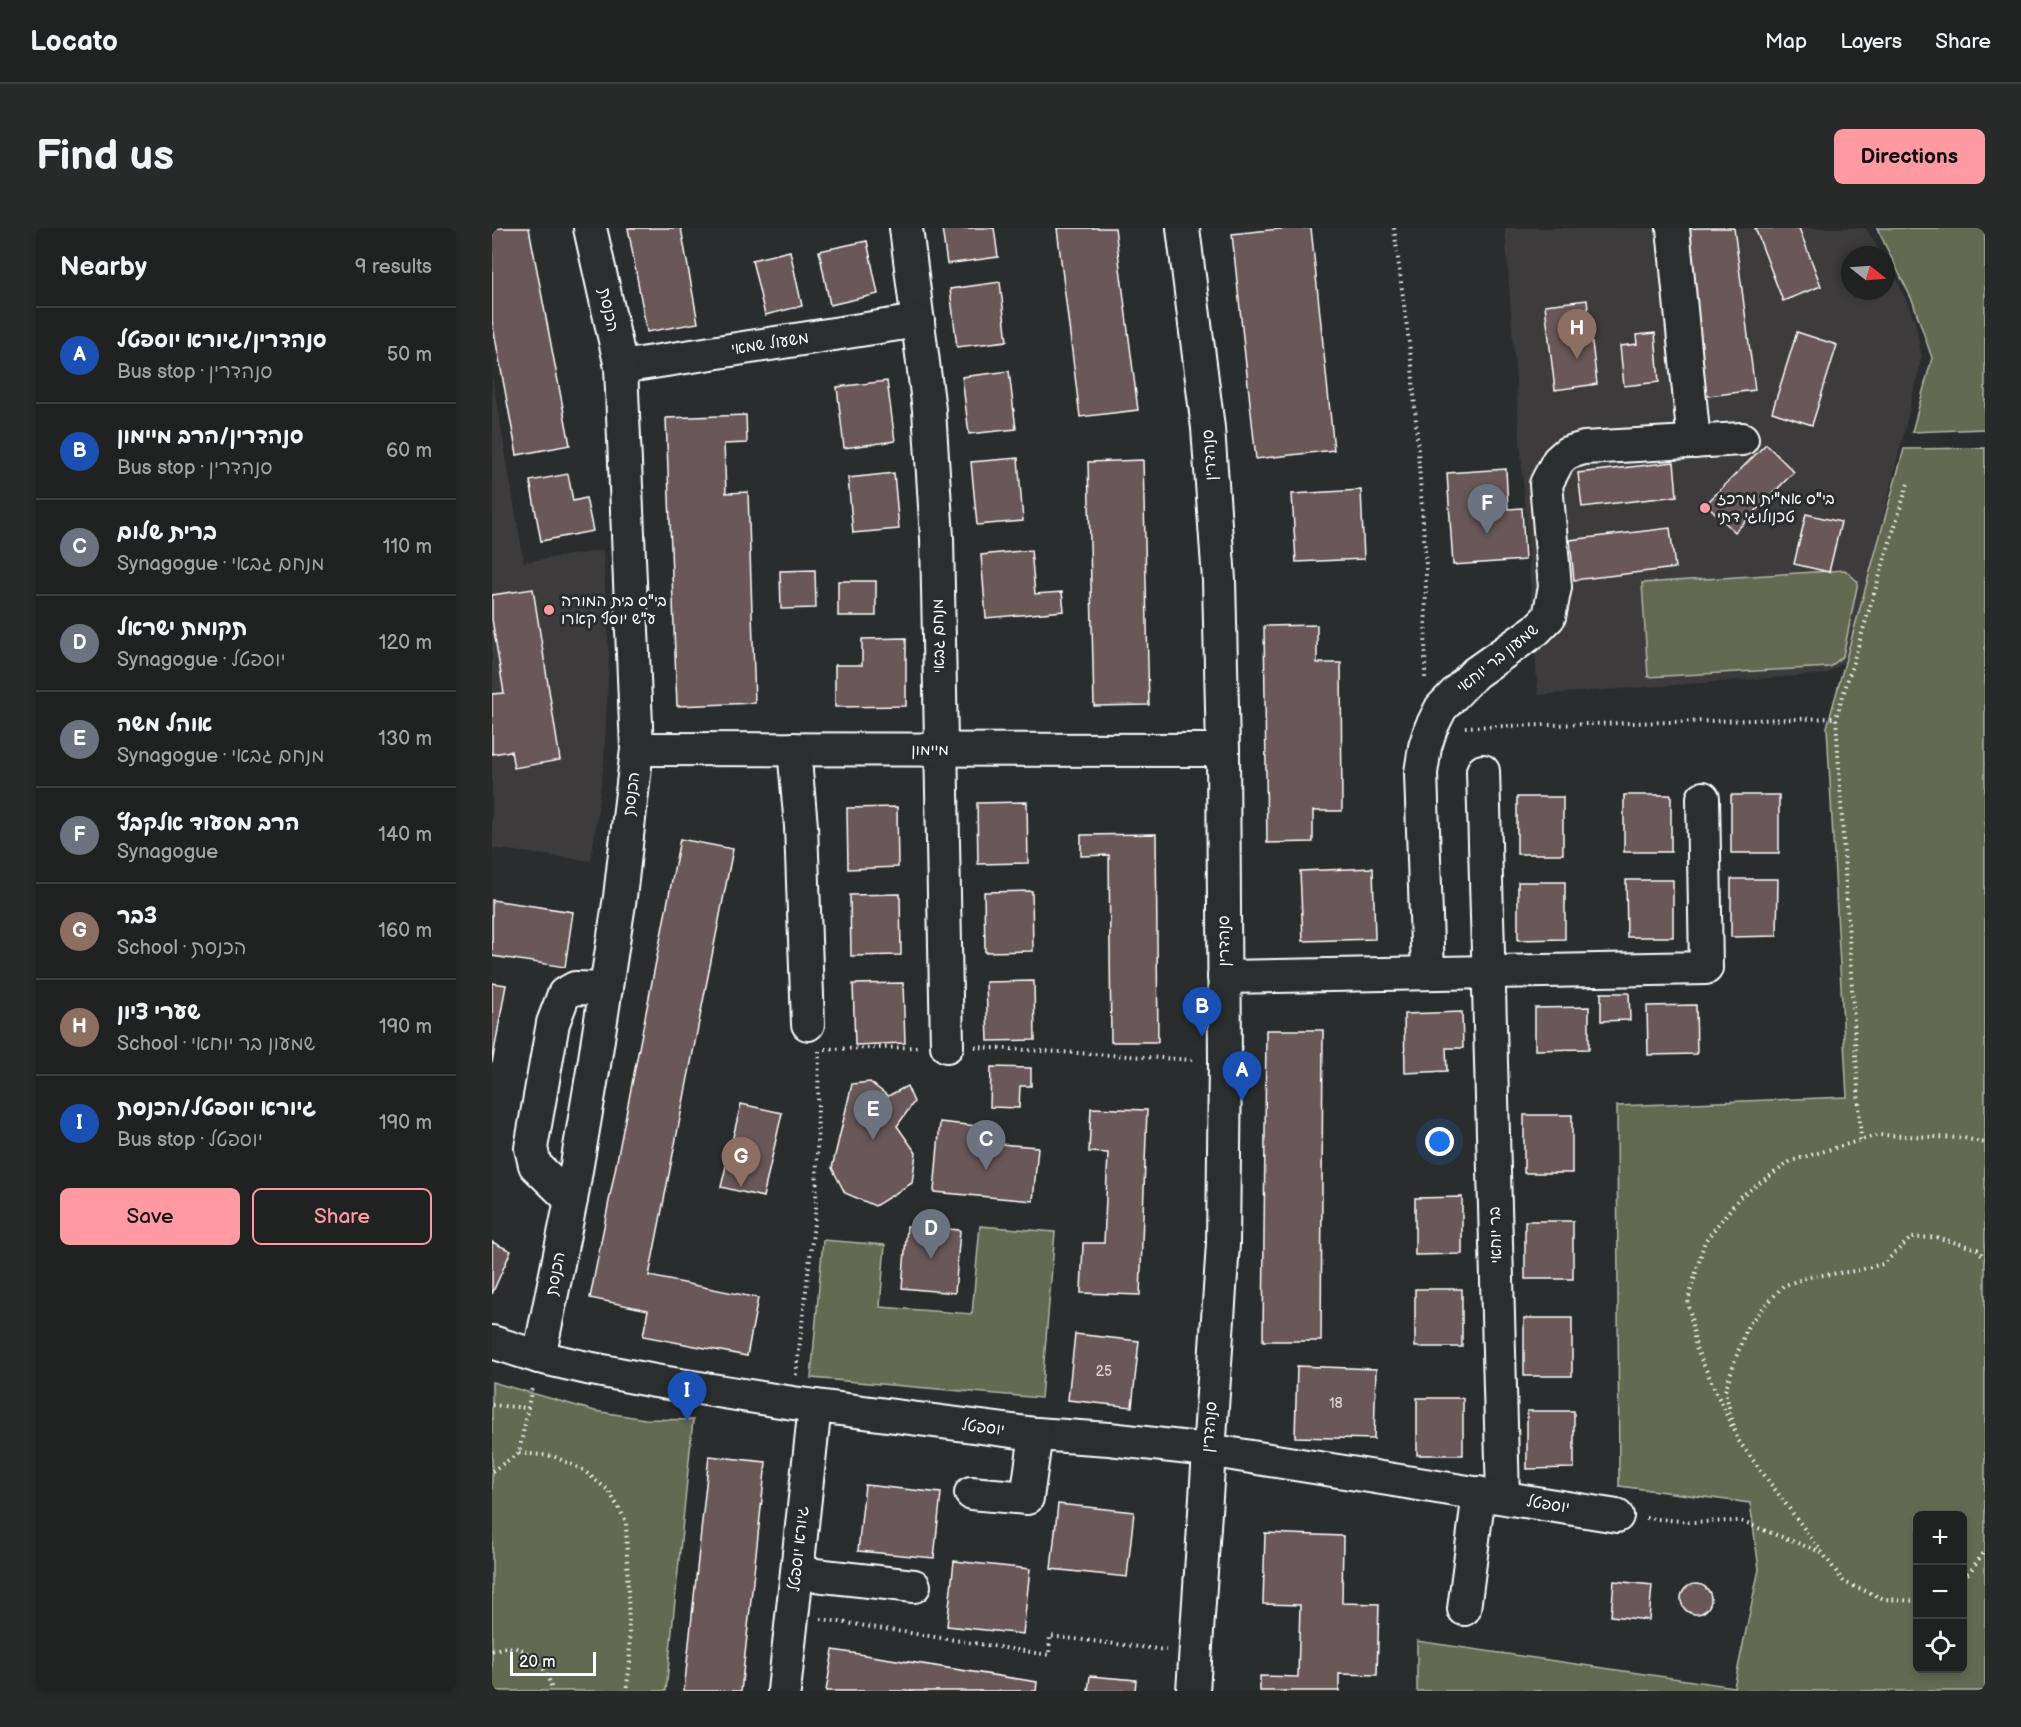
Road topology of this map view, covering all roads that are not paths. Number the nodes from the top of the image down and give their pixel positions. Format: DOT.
graph roads {
  1 [pos="590,228"];
  2 [pos="906,228"];
  3 [pos="1183,228"];
  4 [pos="1673,228"];
  5 [pos="918,321"];
  6 [pos="621,367"];
  7 [pos="1742,440"];
  8 [pos="1694,442"];
  9 [pos="637,749"];
  10 [pos="794,750"];
  11 [pos="941,750"];
  12 [pos="1223,750"];
  13 [pos="1483,771"];
  14 [pos="1703,798"];
  15 [pos="1489,972"];
  16 [pos="1428,973"];
  17 [pos="1224,978"];
  18 [pos="606,989"];
  19 [pos="808,1024"];
  20 [pos="947,1046"];
  21 [pos="571,1200"];
  22 [pos="492,1342"];
  23 [pos="539,1357"];
  24 [pos="804,1405"];
  25 [pos="1036,1434"];
  26 [pos="1208,1450"];
  27 [pos="971,1493"];
  28 [pos="1491,1495"];
  29 [pos="1617,1516"];
  30 [pos="797,1573"];
  31 [pos="914,1586"];
  32 [pos="1464,1609"];
  33 [pos="784,1691"];
  34 [pos="1193,1691"];
  1 -- 6 [label="street, הכנסת"];
  2 -- 5 [label="street, מנחם גבאי"];
  3 -- 12 [label="street, סנהדרין"];
  4 -- 8 [label="street"];
  5 -- 6 [label="street, משעול שמאי"];
  5 -- 11 [label="street, מנחם גבאי"];
  6 -- 9 [label="street, הכנסת"];
  7 -- 8 [label="street"];
  8 -- 16 [label="street, שמעון בר יוחאי"];
  9 -- 10 [label="street, מיימון"];
  9 -- 18 [label="street, הכנסת"];
  10 -- 11 [label="street, מיימון"];
  10 -- 19 [label="street"];
  11 -- 12 [label="street, מיימון"];
  11 -- 20 [label="street, מנחם גבאי"];
  12 -- 17 [label="street, סנהדרין"];
  13 -- 15 [label="street, בר יוחאי"];
  14 -- 15 [label="street"];
  15 -- 16 [label="street"];
  15 -- 28 [label="street, בר יוחאי"];
  16 -- 17 [label="street"];
  17 -- 26 [label="street, סנהדרין"];
  18 -- 21 [label="street, הכנסת"];
  18 -- 21 [label="street"];
  21 -- 23 [label="street, הכנסת"];
  22 -- 23 [label="street, יוספטל"];
  23 -- 24 [label="street, יוספטל"];
  24 -- 25 [label="street, יוספטל"];
  24 -- 30 [label="street, גיורא יוספטל"];
  25 -- 26 [label="street, יוספטל"];
  25 -- 27 [label="street"];
  26 -- 28 [label="street, יוספטל"];
  26 -- 34 [label="street, סנהדרין"];
  28 -- 29 [label="street, יוספטל"];
  28 -- 32 [label="street"];
  30 -- 31 [label="street"];
  30 -- 33 [label="street, גיורא יוספטל"];
}
